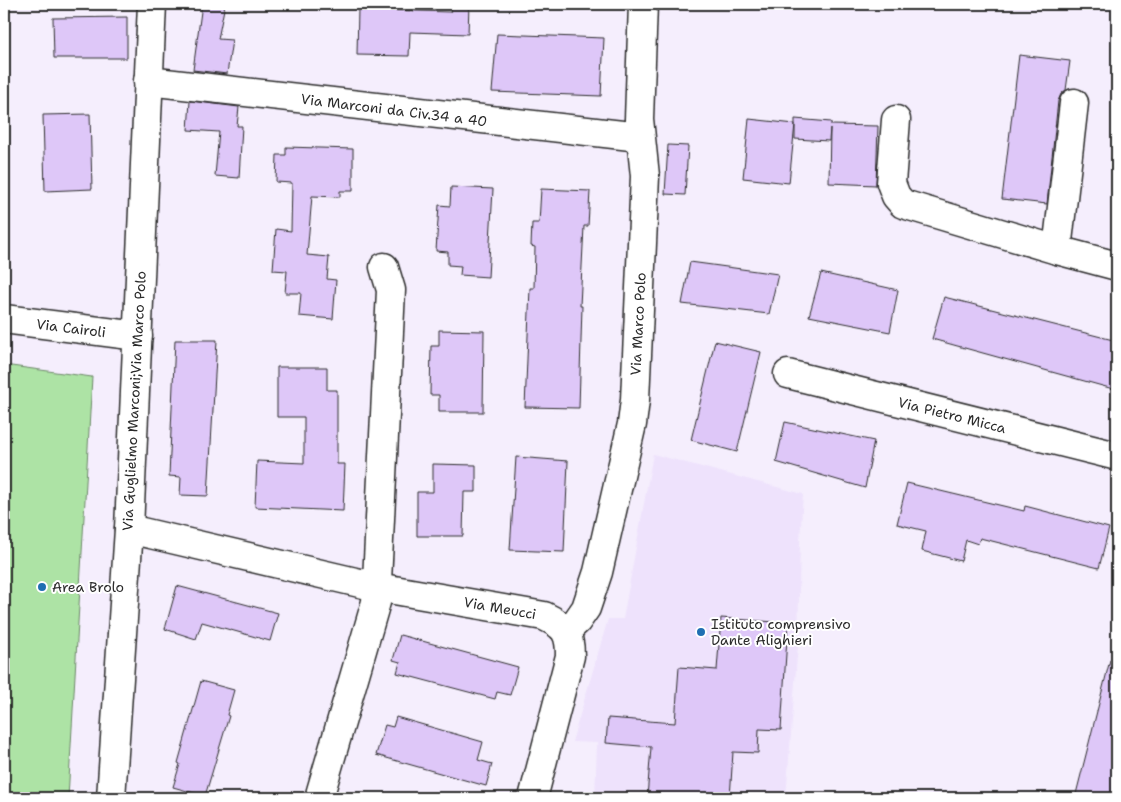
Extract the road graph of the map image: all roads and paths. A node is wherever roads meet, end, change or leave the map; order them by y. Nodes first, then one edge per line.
1 (152, 4) edge
2 (643, 4) edge
3 (148, 82) junction
4 (1074, 103) dead end
5 (896, 120) dead end
6 (640, 137) junction
7 (1057, 250) junction
8 (1117, 266) edge
9 (384, 267) dead end
10 (4, 319) edge
11 (138, 336) junction
12 (788, 374) dead end
13 (1117, 456) edge
14 (129, 529) junction
15 (377, 587) junction
16 (566, 631) junction
17 (111, 798) edge
18 (319, 798) edge
19 (532, 798) edge

1 - 3 street, Via Guglielmo Marconi;Via Marco Polo
2 - 6 street, Via Marco Polo
3 - 6 street, Via Marconi da Civ.34 a 40
3 - 11 street, Via Guglielmo Marconi;Via Marco Polo
4 - 7 street
5 - 7 street
6 - 16 street, Via Marco Polo
7 - 8 street
9 - 15 street
10 - 11 street, Via Cairoli
11 - 14 street, Via Guglielmo Marconi;Via Marco Polo
12 - 13 street, Via Pietro Micca
14 - 15 street, Via Meucci
14 - 17 street, Via Guglielmo Marconi;Via Marco Polo
15 - 16 street, Via Meucci
15 - 18 street
16 - 19 street

